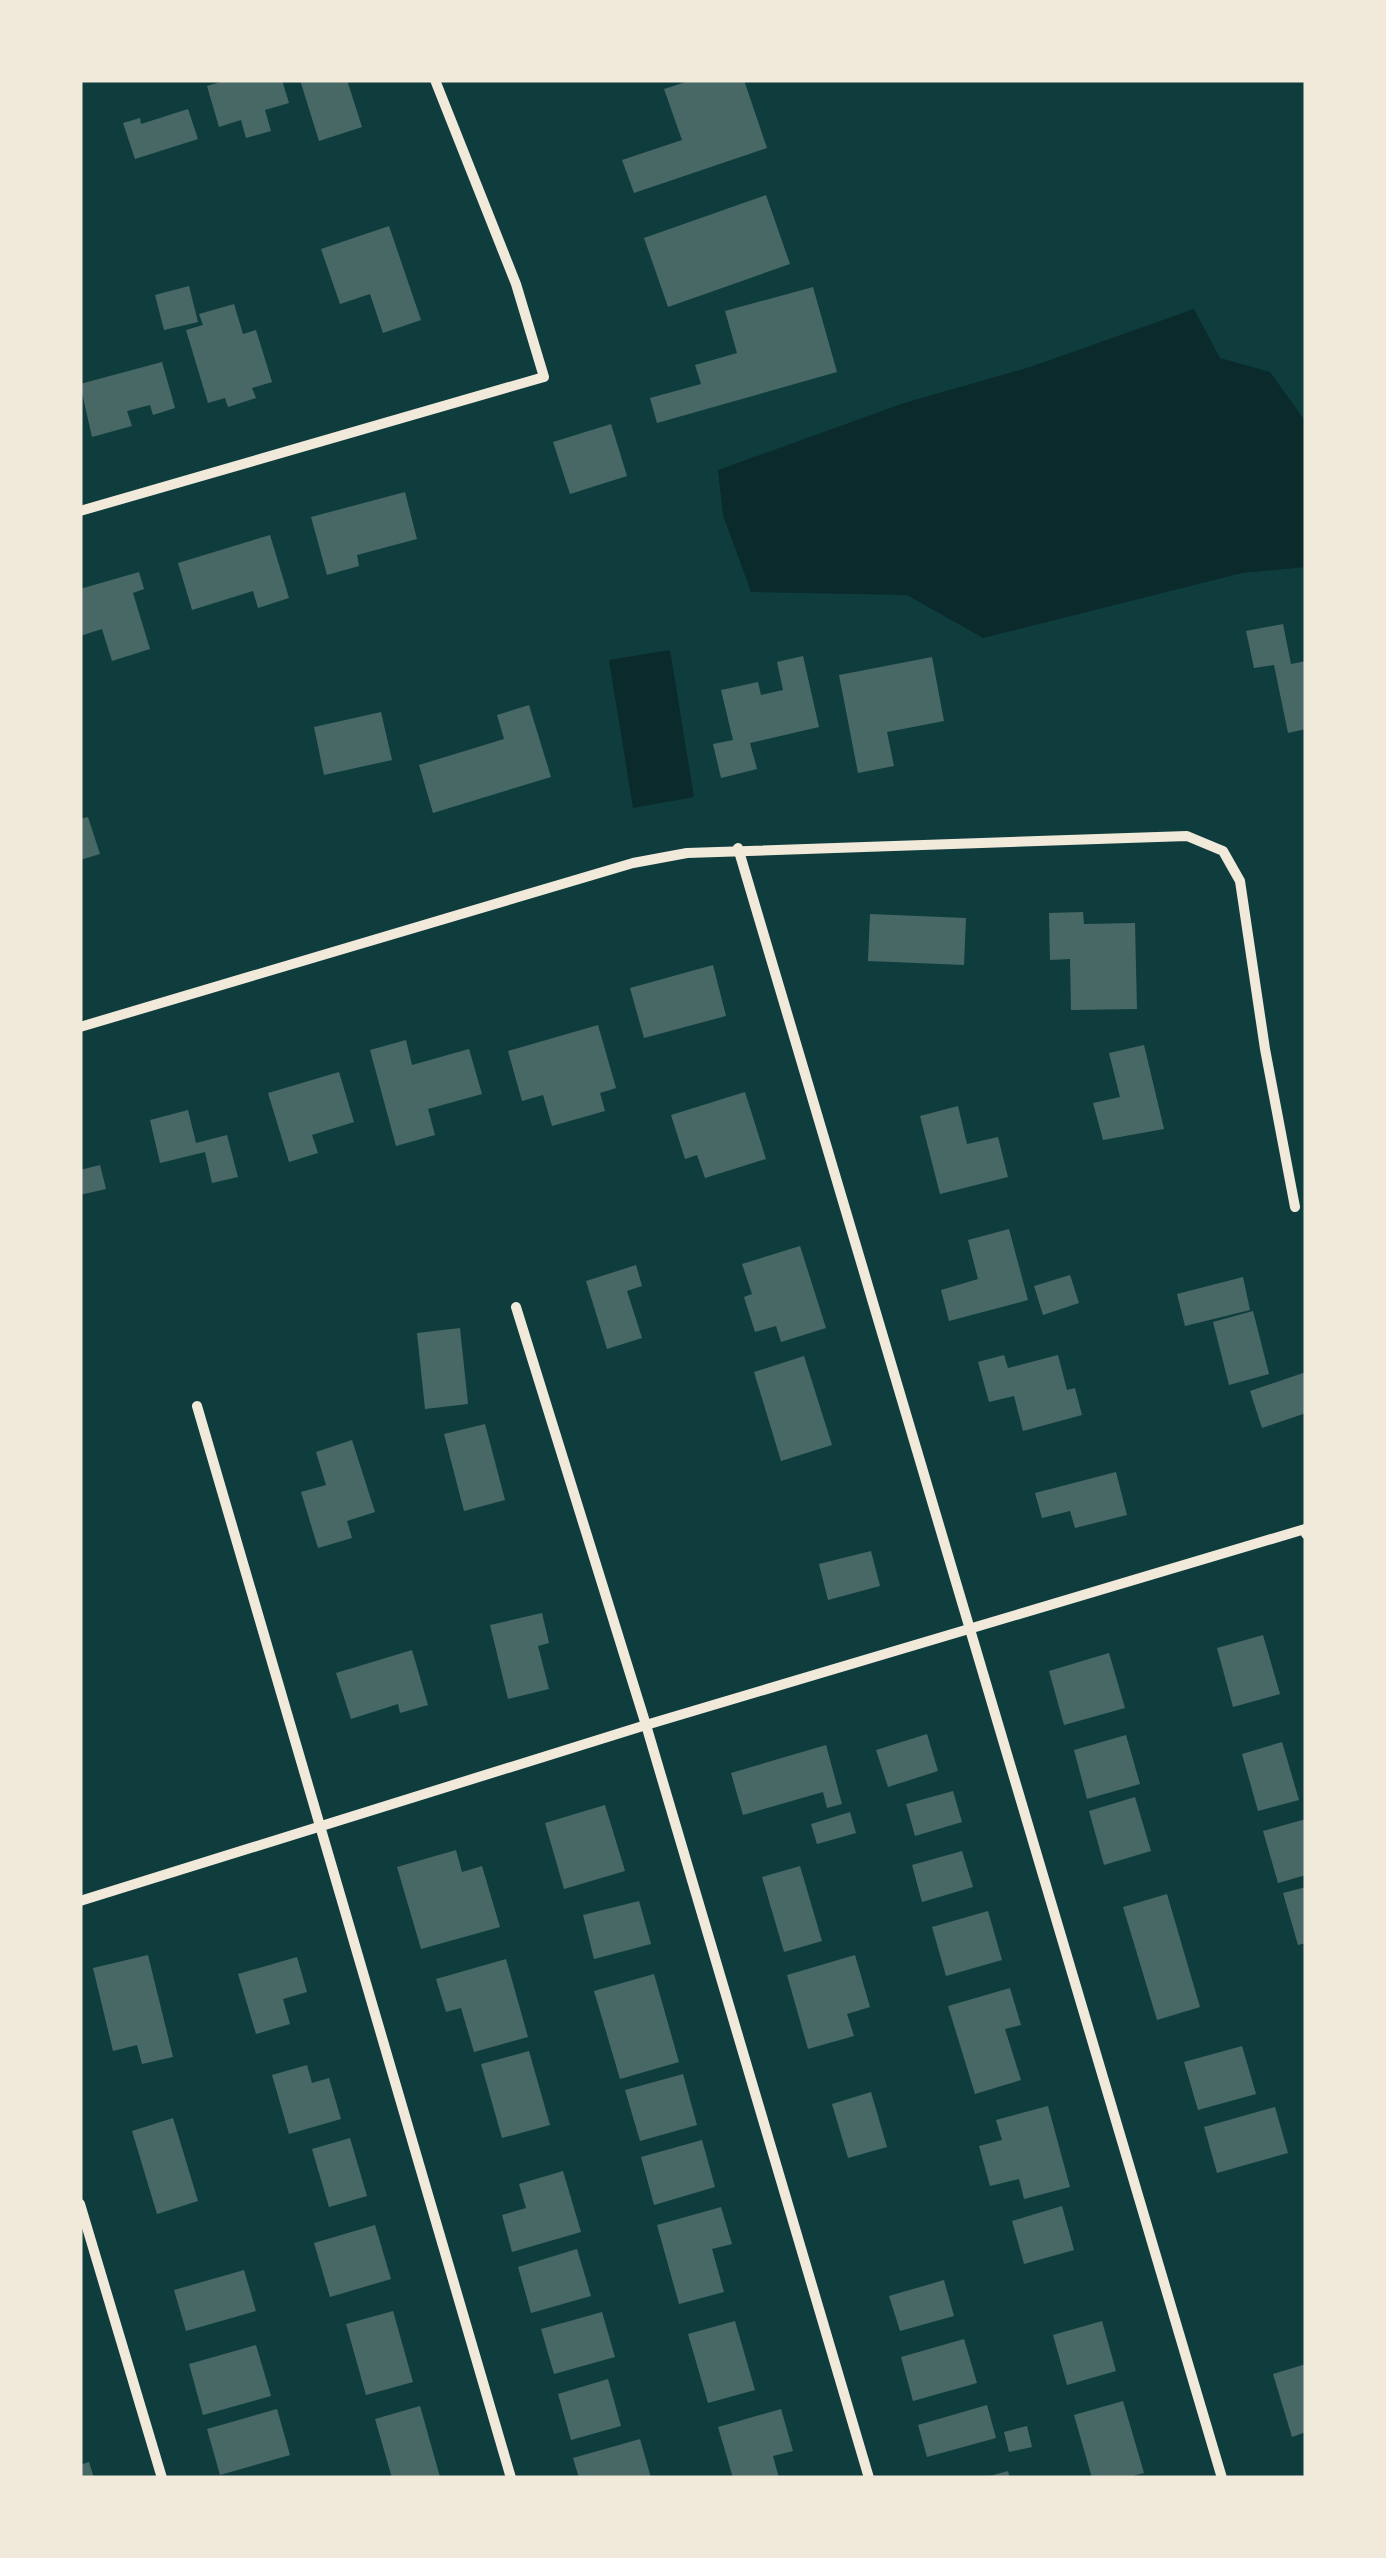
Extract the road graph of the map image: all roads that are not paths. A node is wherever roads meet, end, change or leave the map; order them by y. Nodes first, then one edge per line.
1 (435, 80) edge
2 (80, 512) edge
3 (738, 848) junction
4 (80, 1027) edge
5 (1294, 1207) dead end
6 (516, 1308) dead end
7 (197, 1406) dead end
8 (1305, 1532) edge
9 (971, 1630) junction
10 (646, 1725) junction
11 (321, 1824) junction
12 (80, 1901) edge
13 (80, 2204) edge
14 (162, 2478) edge
15 (511, 2478) edge
16 (869, 2478) edge
17 (1222, 2478) edge

1 - 2 street
3 - 4 street
3 - 5 street
3 - 9 street
6 - 10 street
7 - 11 street
8 - 9 street
9 - 10 street
9 - 17 street
10 - 11 street
10 - 16 street
11 - 12 street
11 - 15 street
13 - 14 street

